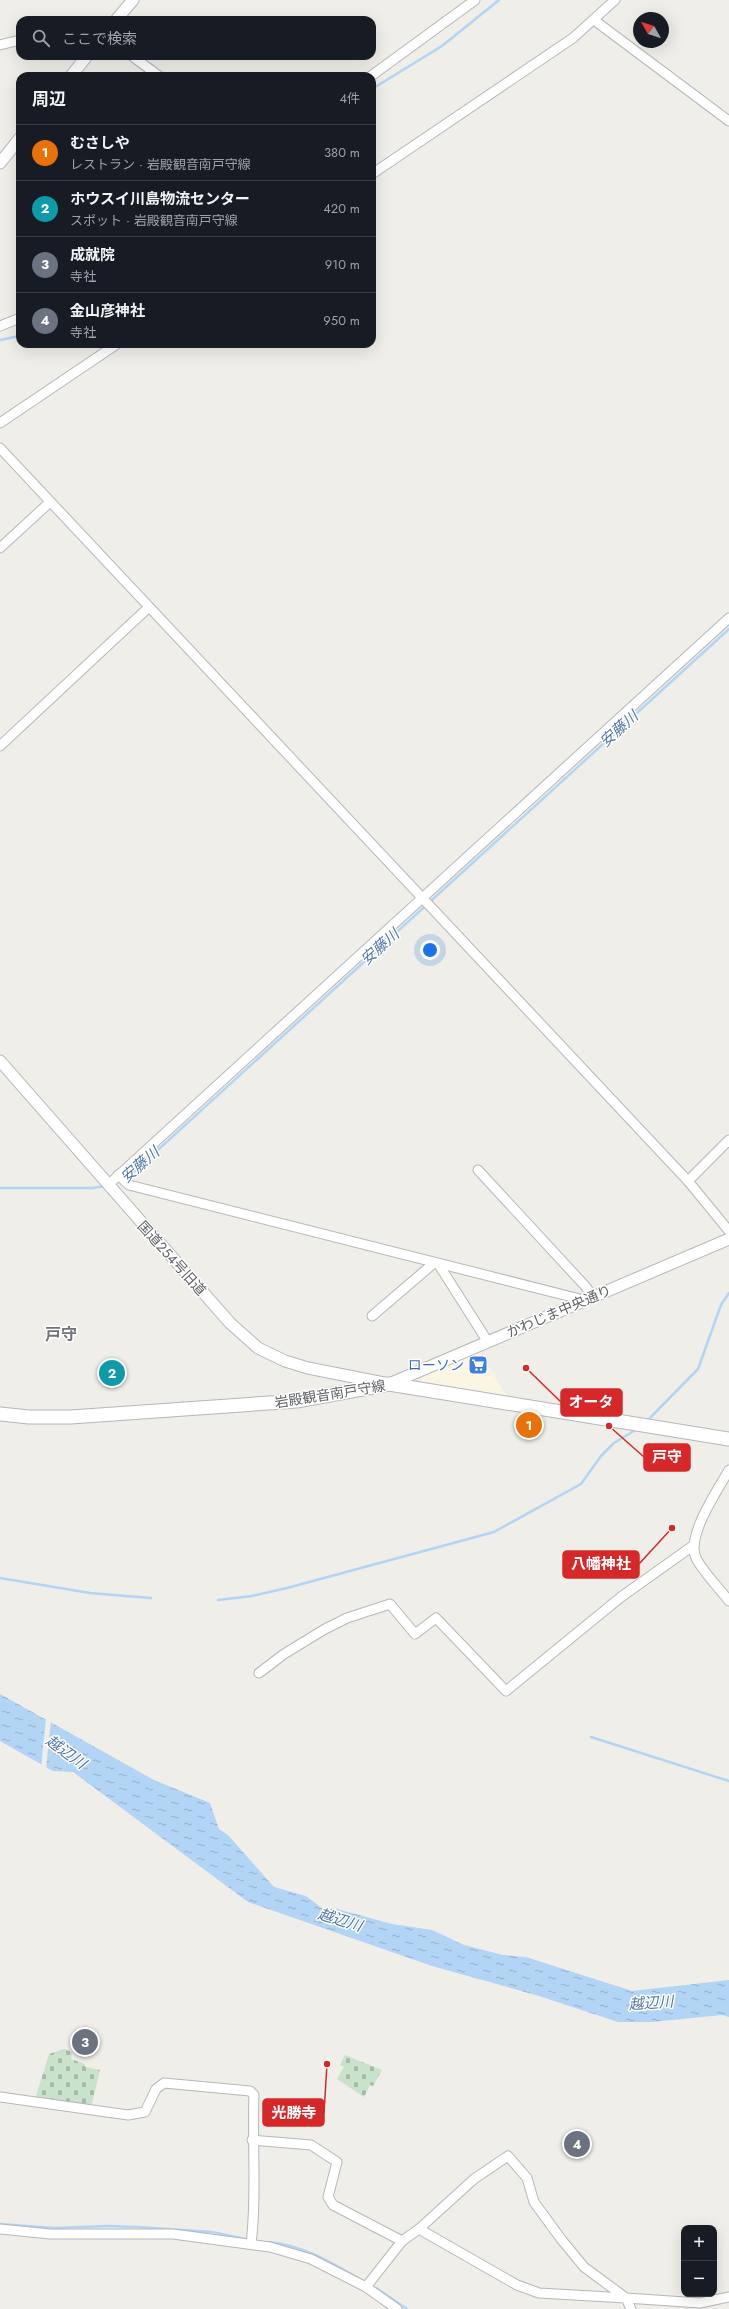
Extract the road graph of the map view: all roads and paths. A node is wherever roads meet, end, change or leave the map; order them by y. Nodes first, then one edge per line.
1 (132, 0) edge
2 (475, 0) edge
3 (615, 0) edge
4 (119, 16) edge
5 (594, 20) junction
6 (16, 41) edge
7 (0, 45) edge
8 (84, 60) edge
9 (137, 60) edge
10 (74, 72) edge
11 (154, 72) edge
12 (376, 72) edge
13 (729, 121) edge
14 (16, 143) edge
15 (0, 163) edge
16 (376, 171) edge
17 (16, 320) edge
18 (0, 326) edge
19 (111, 348) edge
20 (0, 423) edge
21 (0, 448) edge
22 (50, 502) junction
23 (0, 548) edge
24 (149, 607) junction
25 (729, 618) edge
26 (0, 746) edge
27 (422, 899) junction
28 (0, 1061) edge
29 (729, 1140) edge
30 (478, 1170) dead end
31 (118, 1175) junction
32 (688, 1181) junction
33 (108, 1185) junction
34 (729, 1231) edge
35 (729, 1239) edge
36 (437, 1264) junction
37 (588, 1299) junction
38 (372, 1316) dead end
39 (488, 1342) junction
40 (390, 1384) junction
41 (0, 1414) edge
42 (729, 1439) edge
43 (729, 1470) edge
44 (694, 1545) junction
45 (729, 1601) edge
46 (259, 1673) dead end
47 (0, 2097) edge
48 (252, 2140) junction
49 (0, 2229) edge
50 (419, 2229) junction
51 (251, 2241) junction
52 (402, 2241) junction
53 (366, 2287) junction
54 (729, 2297) edge
55 (626, 2298) junction
56 (397, 2309) edge
57 (631, 2309) edge

1 - 4 street
2 - 12 street
3 - 5 street
5 - 13 street
5 - 16 street
6 - 7 street
8 - 10 street
9 - 11 street
14 - 15 street
17 - 18 street
19 - 20 street
21 - 22 street
22 - 23 street
22 - 24 street
24 - 26 street
24 - 27 street
25 - 27 street
27 - 31 street
27 - 32 street
28 - 33 street, 国道254号旧道
29 - 32 street
30 - 37 street
31 - 33 street
31 - 36 street
32 - 34 street
33 - 40 street, 国道254号旧道
35 - 37 street, かわじま中央通り
36 - 37 street
36 - 38 street
36 - 39 street
37 - 39 street, かわじま中央通り
39 - 40 street, かわじま中央通り
40 - 41 main road, 岩殿観音南戸守線
40 - 42 main road, 岩殿観音南戸守線
43 - 44 street
44 - 45 street
44 - 46 street
47 - 48 street
48 - 51 street
48 - 52 street
49 - 51 street
50 - 52 street
50 - 55 street
50 - 55 street
51 - 53 street
52 - 53 street
53 - 56 street
54 - 55 street
55 - 57 street

